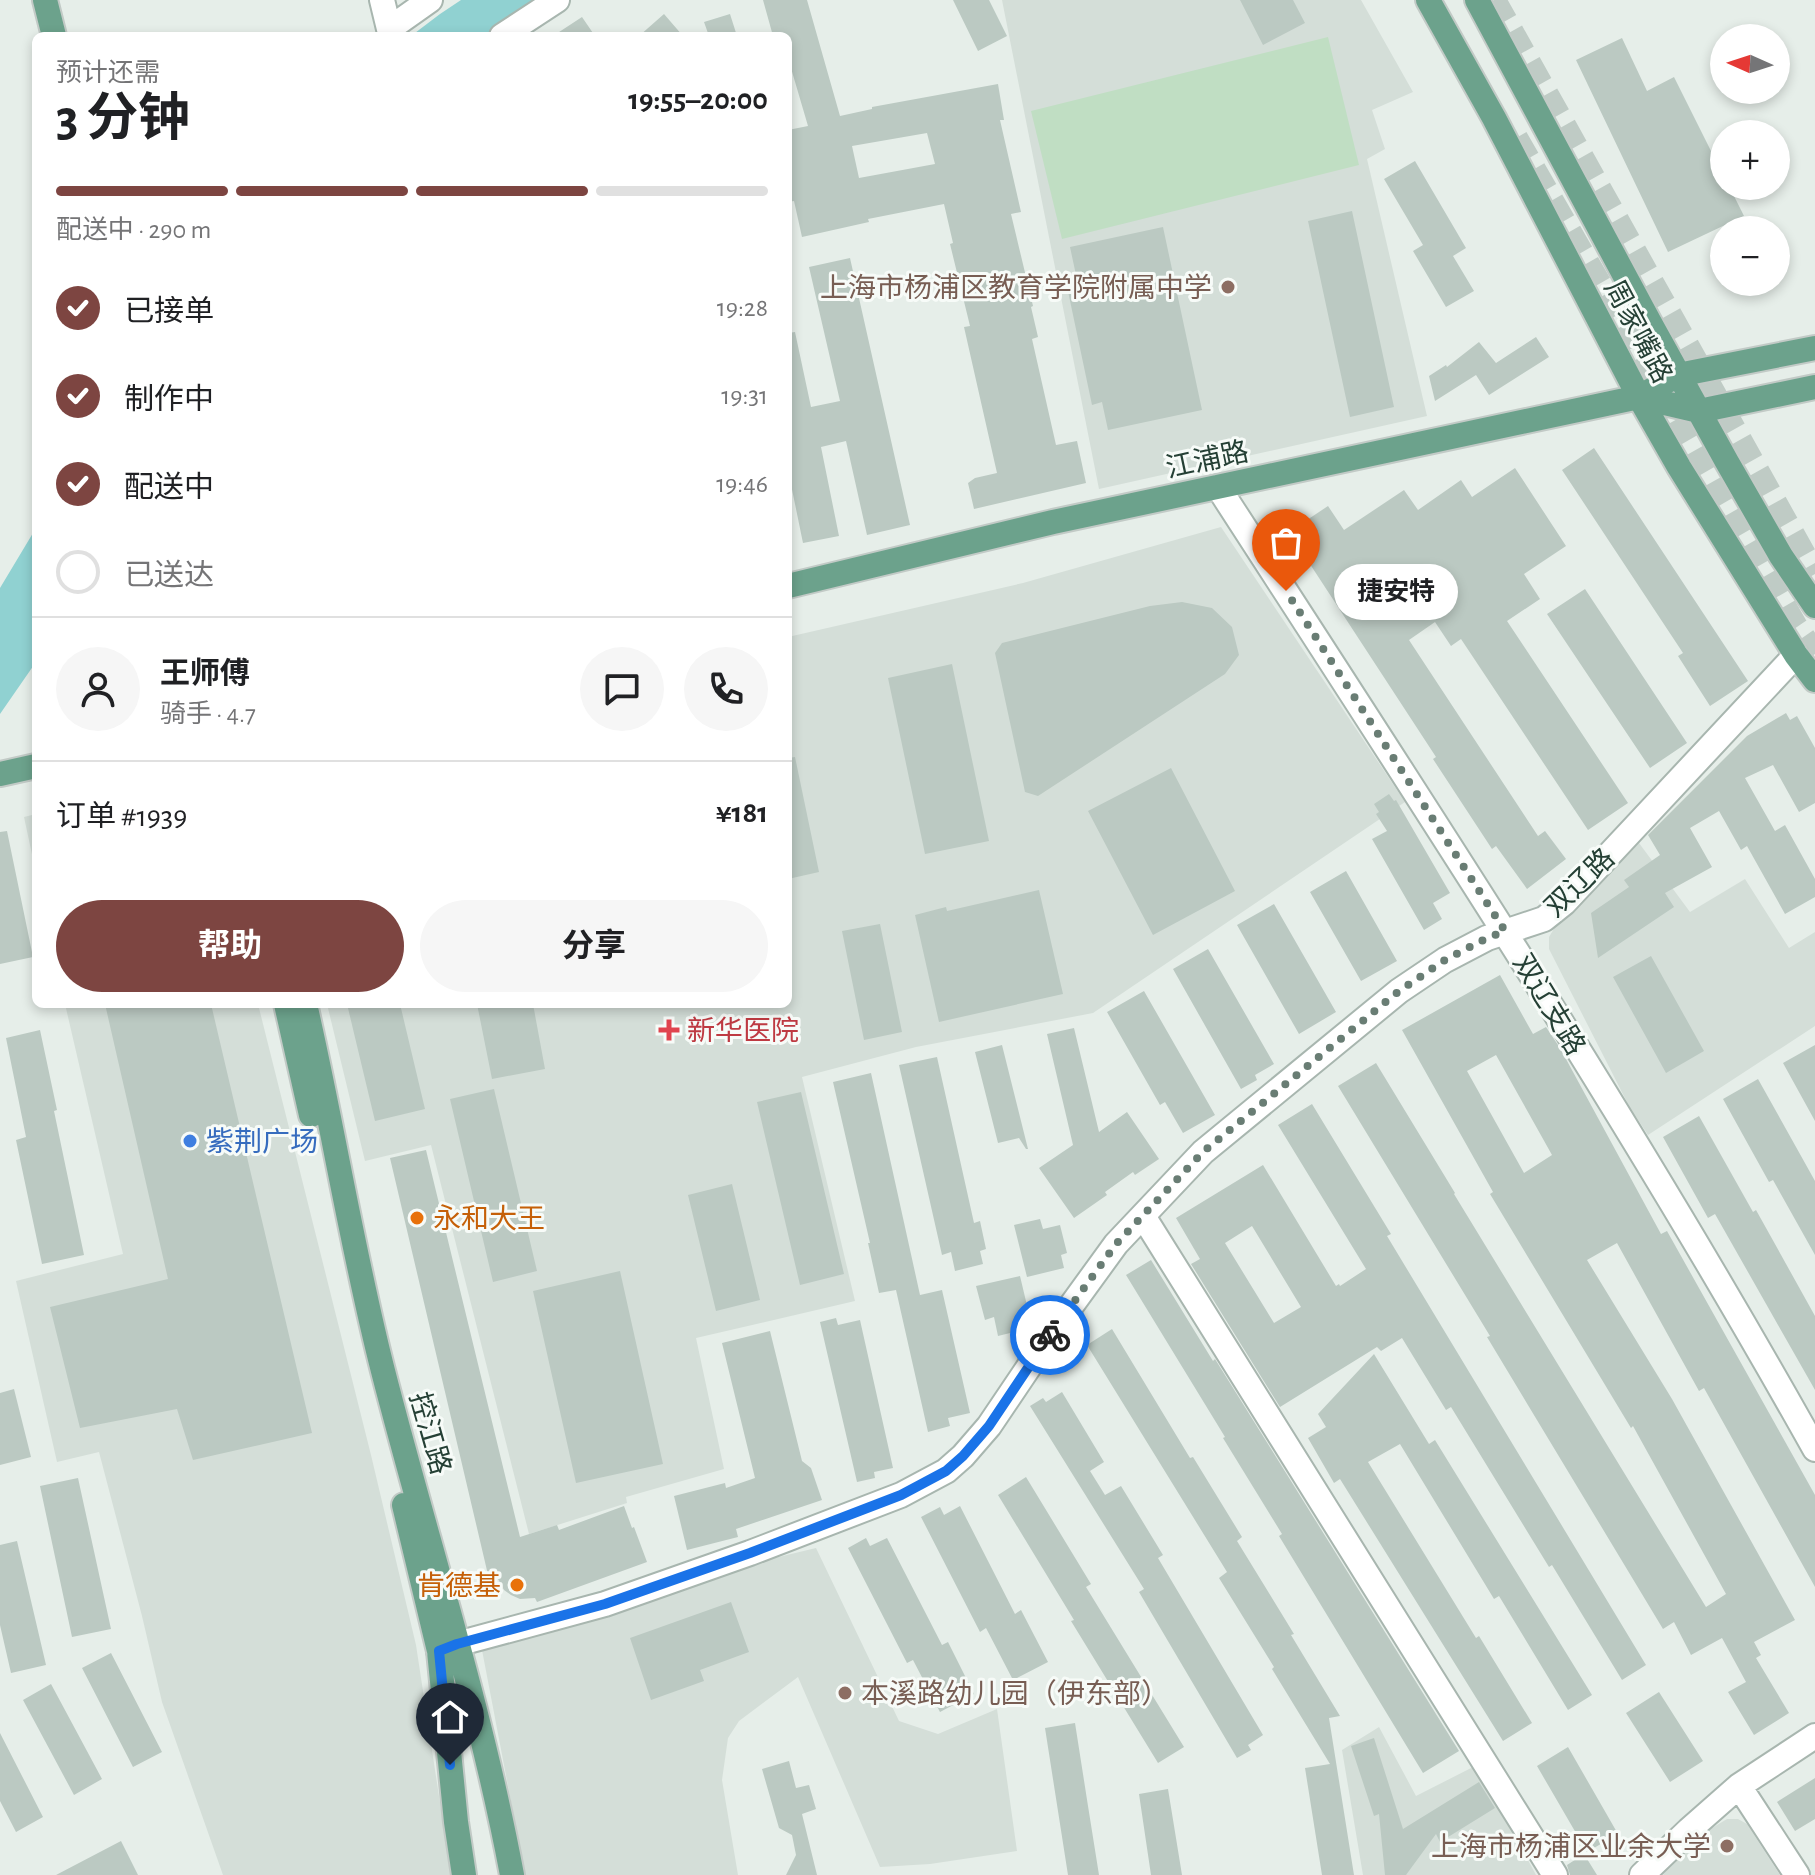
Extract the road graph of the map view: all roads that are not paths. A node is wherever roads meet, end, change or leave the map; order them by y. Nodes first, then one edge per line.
1 (45, 0) edge
2 (382, 0) edge
3 (430, 0) edge
4 (557, 0) edge
5 (1428, 0) edge
6 (1477, 0) edge
7 (53, 32) edge
8 (508, 32) edge
9 (1815, 348) edge
10 (1678, 375) junction
11 (1815, 387) edge
12 (1639, 397) junction
13 (1699, 411) junction
14 (1218, 487) junction
15 (792, 585) edge
16 (1815, 606) edge
17 (1796, 655) junction
18 (1815, 680) edge
19 (32, 767) edge
20 (0, 774) edge
21 (1505, 931) junction
22 (287, 1008) edge
23 (306, 1008) edge
24 (1143, 1216) junction
25 (1815, 1449) edge
26 (448, 1648) junction
27 (1815, 1736) edge
28 (1739, 1786) junction
29 (464, 1875) edge
30 (512, 1875) edge
31 (1555, 1875) edge
32 (1642, 1875) edge
33 (1797, 1875) edge

1 - 7 main road
2 - 3 street
4 - 8 street
5 - 12 main road, 周家嘴路
6 - 10 main road, 周家嘴路
9 - 10 main road, 江浦路
10 - 12 main road, 江浦路
10 - 13 main road, 周家嘴路
11 - 13 main road, 江浦路
12 - 13 main road, 江浦路
12 - 14 main road, 江浦路
12 - 17 main road, 周家嘴路
13 - 16 main road, 周家嘴路
14 - 15 main road, 江浦路
14 - 21 street, 双辽支路
17 - 18 main road, 周家嘴路
17 - 21 street, 双辽路
19 - 20 main road
21 - 24 street, 双辽路
21 - 25 street, 双辽支路
22 - 26 main road, 控江路
23 - 26 main road, 控江路
24 - 26 street, 双辽路
24 - 31 street
26 - 29 main road, 控江路
26 - 30 main road, 控江路
27 - 28 street
28 - 32 street
28 - 33 street

